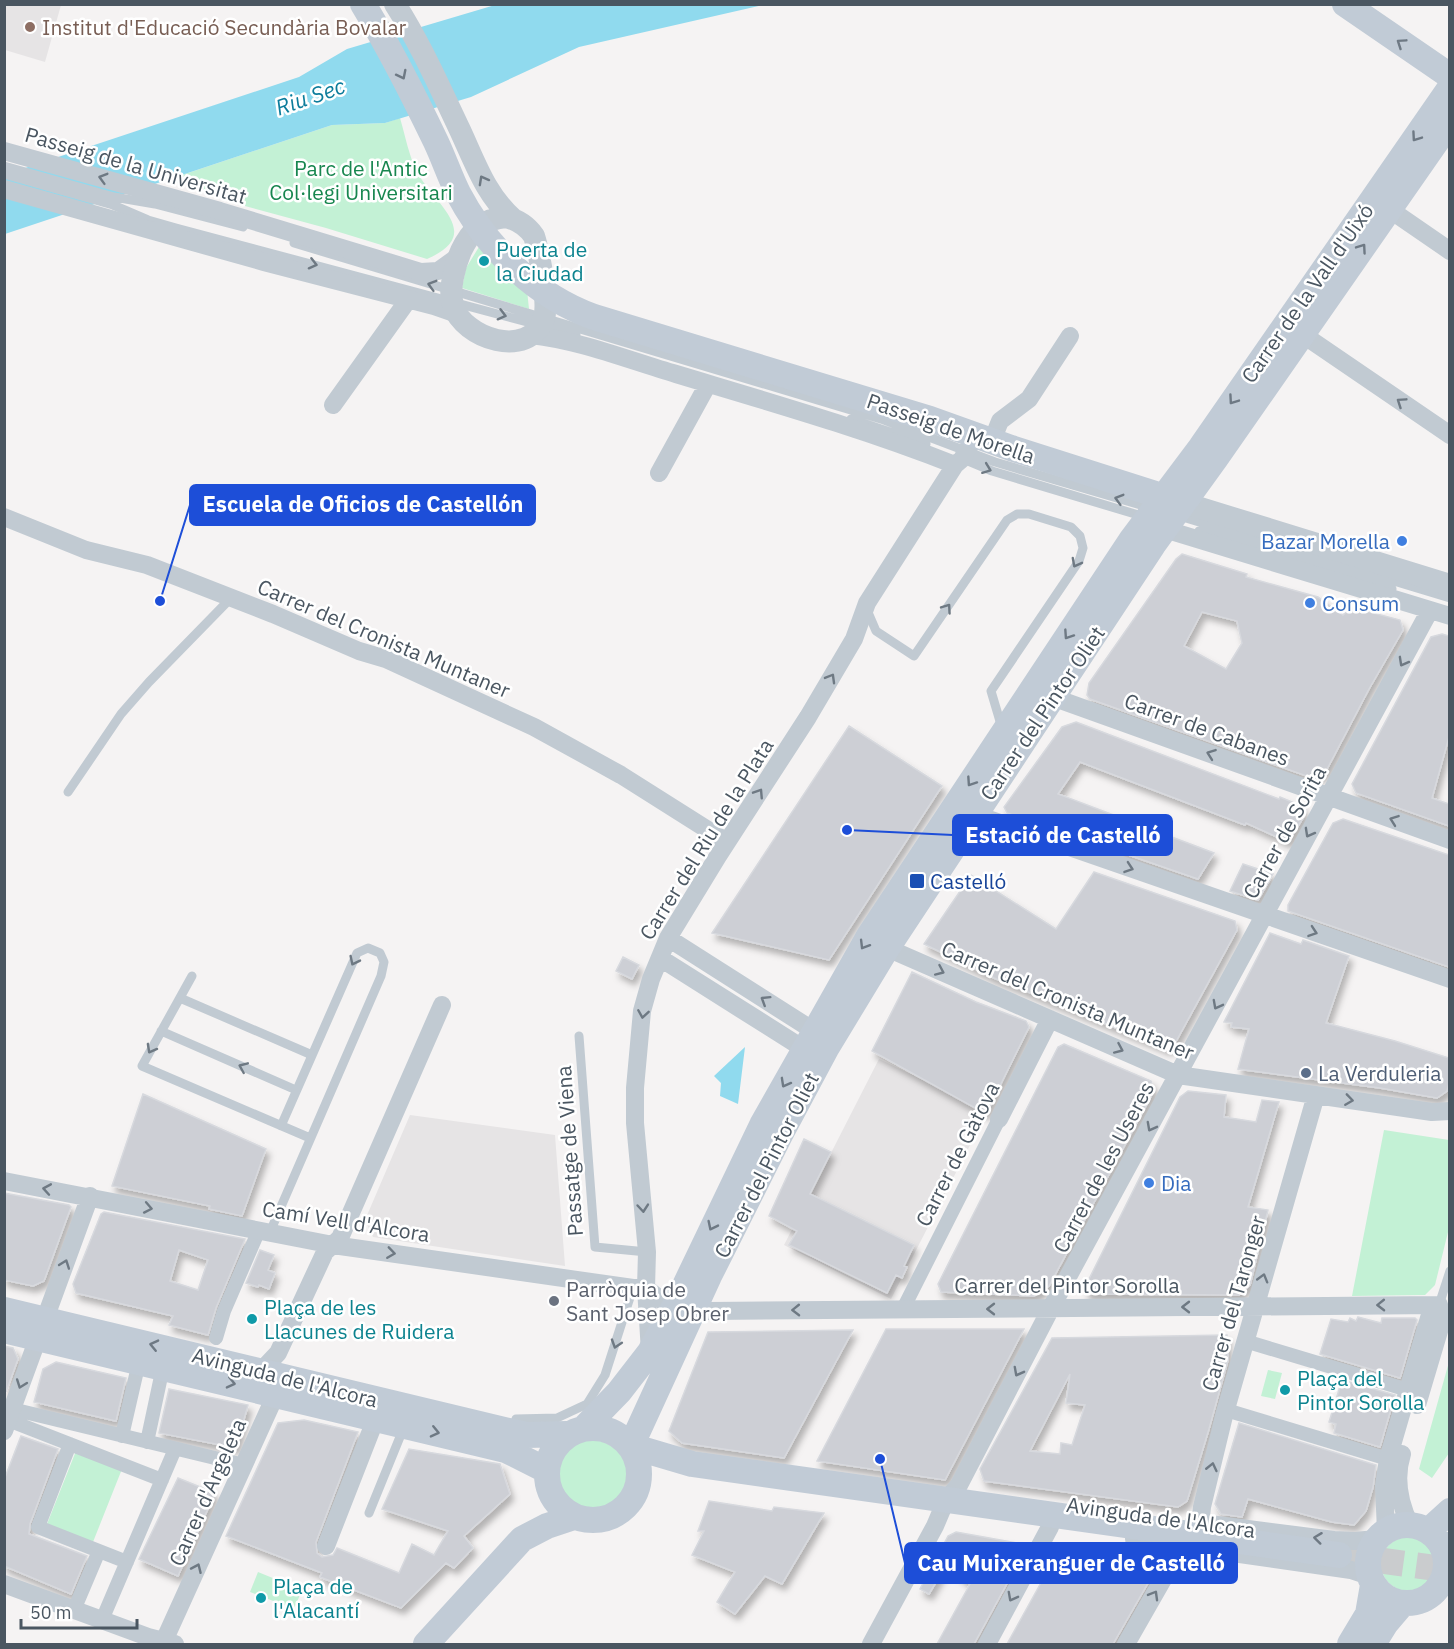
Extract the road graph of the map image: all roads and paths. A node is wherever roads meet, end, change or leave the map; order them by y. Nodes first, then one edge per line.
1 (363, 4) edge
2 (1345, 4) edge
3 (400, 12) edge
4 (380, 32) junction
5 (1449, 76) edge
6 (1449, 88) edge
7 (1449, 122) edge
8 (4, 151) edge
9 (4, 166) edge
10 (4, 174) edge
11 (4, 189) edge
12 (1389, 209) junction
13 (212, 214) junction
14 (513, 219) junction
15 (478, 225) junction
16 (169, 230) junction
17 (1449, 251) edge
18 (459, 256) junction
19 (408, 300) junction
20 (453, 302) junction
21 (540, 317) junction
22 (1302, 334) junction
23 (1070, 336) dead end
24 (708, 384) junction
25 (333, 405) dead end
26 (1449, 435) edge
27 (970, 450) junction
28 (658, 473) dead end
29 (1165, 513) junction
30 (4, 517) edge
31 (1448, 585) edge
32 (231, 598) junction
33 (867, 603) junction
34 (1449, 607) edge
35 (1430, 610) junction
36 (1449, 616) edge
37 (876, 631) junction
38 (854, 639) junction
39 (1052, 697) junction
40 (1003, 733) junction
41 (68, 792) dead end
42 (1329, 796) junction
43 (974, 814) junction
44 (1449, 840) edge
45 (727, 842) junction
46 (1265, 915) junction
47 (668, 938) junction
48 (887, 948) junction
49 (660, 958) junction
50 (192, 976) dead end
51 (1449, 979) edge
52 (180, 998) junction
53 (442, 1005) dead end
54 (1050, 1019) junction
55 (161, 1031) junction
56 (579, 1036) dead end
57 (815, 1043) junction
58 (312, 1055) junction
59 (1179, 1076) junction
60 (296, 1090) junction
61 (1316, 1095) junction
62 (1449, 1110) edge
63 (999, 1119) joint
64 (280, 1126) junction
65 (310, 1138) junction
66 (4, 1181) edge
67 (90, 1197) junction
68 (265, 1231) junction
69 (333, 1245) junction
70 (647, 1252) junction
71 (1449, 1271) edge
72 (639, 1288) junction
73 (688, 1301) junction
74 (1255, 1306) junction
75 (1051, 1308) junction
76 (903, 1309) junction
77 (4, 1310) edge
78 (1444, 1313) edge
79 (41, 1329) junction
80 (4, 1330) edge
81 (216, 1338) dead end
82 (1245, 1341) junction
83 (650, 1352) junction
84 (151, 1365) junction
85 (275, 1373) junction
86 (1408, 1390) junction
87 (1226, 1410) junction
88 (376, 1418) junction
89 (8, 1420) edge
90 (405, 1425) junction
91 (576, 1431) junction
92 (513, 1432) junction
93 (122, 1436) junction
94 (147, 1442) junction
95 (70, 1444) junction
96 (631, 1446) junction
97 (175, 1449) junction
98 (1388, 1459) junction
99 (692, 1464) junction
100 (244, 1465) junction
101 (546, 1478) junction
102 (162, 1479) junction
103 (639, 1482) junction
104 (946, 1500) junction
105 (1449, 1511) edge
106 (369, 1514) dead end
107 (574, 1517) junction
108 (1204, 1523) junction
109 (1050, 1527) junction
110 (1400, 1531) junction
111 (522, 1539) junction
112 (326, 1546) dead end
113 (1182, 1546) junction
114 (99, 1551) junction
115 (1447, 1551) edge
116 (1339, 1555) tunnel mouth
117 (127, 1562) junction
118 (1371, 1580) junction
119 (4, 1584) edge
120 (1444, 1587) edge
121 (1402, 1603) junction
122 (74, 1610) junction
123 (102, 1620) junction
124 (169, 1643) edge
125 (426, 1644) edge
126 (871, 1644) edge
127 (987, 1644) edge
128 (1126, 1644) edge
129 (1350, 1644) edge
130 (1373, 1644) edge

1 - 4 main road, Passeig de Morella
5 -> 2 main road
3 - 4 main road
14 -> 3 street
4 -> 15 main road, Passeig de Morella
6 -> 29 main road, Carrer de la Vall d'Uixó
7 - 12 main road, Carrer de la Vall d'Uixó
13 -> 8 street, Passeig de la Universitat
9 - 13 lane
10 - 16 lane
11 - 16 street
12 - 17 street
22 -> 12 main road, Carrer de la Vall d'Uixó
13 - 18 street, Passeig de la Universitat
20 -> 13 lane
14 - 15 street
14 - 21 street
15 - 18 street
15 - 21 main road, Passeig de Morella
16 - 19 street
16 -> 20 lane
18 - 20 street
19 - 20 street
19 - 25 street
21 -> 20 lane
20 - 21 street
21 - 24 street, Passeig de Morella
21 - 27 main road, Passeig de Morella
26 -> 22 street
22 - 29 main road, Carrer de la Vall d'Uixó
23 - 27 street, Carrer del Riu de la Plata
24 - 27 street, Passeig de Morella
24 - 28 street
27 - 29 main road, Passeig de Morella
27 -> 29 lane
27 - 33 street, Carrer del Riu de la Plata
29 - 31 street, Passeig de Morella
29 - 34 lane
29 - 35 street, Passeig de Morella
29 - 39 main road, Carrer del Pintor Oliet
29 -> 40 main road, Carrer del Pintor Oliet
30 - 32 street, Carrer del Cronista Muntaner
32 - 41 lane
32 - 45 street, Carrer del Cronista Muntaner
33 - 37 lane
33 - 38 street, Carrer del Riu de la Plata
35 - 36 street, Passeig de Morella
35 -> 42 street, Carrer de Sorita
37 - 38 lane
37 -> 40 lane
45 -> 38 street, Carrer del Riu de la Plata
42 -> 39 street, Carrer de Cabanes
39 - 43 main road, Carrer del Pintor Oliet
40 -> 57 main road, Carrer del Pintor Oliet
44 -> 42 street, Carrer de Cabanes
42 -> 46 street, Carrer de Sorita
43 -> 46 street
43 - 48 main road, Carrer del Pintor Oliet
45 - 47 street, Carrer del Riu de la Plata
46 -> 51 street
46 -> 59 street, Carrer de Sorita
47 - 49 street, Carrer del Riu de la Plata
57 -> 47 street
48 -> 54 street, Carrer del Cronista Muntaner
48 - 57 main road, Carrer del Pintor Oliet
49 - 57 street
49 -> 70 street, Carrer del Riu de la Plata
50 - 52 lane
52 - 55 lane
52 - 58 lane
53 - 69 street, Carrer d'Argeleta
54 -> 59 street, Carrer del Cronista Muntaner
54 - 63 street, Carrer de Gàtova
60 -> 55 lane
55 -> 64 lane
56 - 70 lane, Passatge de Viena
57 - 73 main road, Carrer del Pintor Oliet
58 - 60 lane
65 -> 58 lane
59 - 61 street, Carrer del Cronista Muntaner
59 -> 75 street, Carrer de les Useres
60 - 64 lane
61 -> 62 street, Carrer del Cronista Muntaner
74 -> 61 street, Carrer del Taronger
63 - 76 street, Carrer de Gàtova
64 - 65 lane
65 - 68 lane
67 -> 66 street, Camí Vell d'Alcora
67 -> 68 street, Camí Vell d'Alcora
79 -> 67 street
68 - 69 street, Camí Vell d'Alcora
68 - 81 street
69 -> 72 street, Camí Vell d'Alcora
69 - 85 street, Carrer d'Argeleta
70 - 72 street, Carrer del Riu de la Plata
71 - 78 lane
72 - 73 street, Camí Vell d'Alcora
72 - 83 street, Carrer del Riu de la Plata
72 -> 92 lane
76 -> 73 street, Carrer del Pintor Sorolla
73 - 83 main road, Carrer del Pintor Oliet
73 - 96 main road, Carrer del Pintor Oliet
74 -> 75 street, Carrer del Pintor Sorolla
78 -> 74 street, Carrer del Pintor Sorolla
74 - 82 street, Carrer del Taronger
75 -> 76 street, Carrer del Pintor Sorolla
75 -> 104 street, Carrer de les Useres
77 - 79 main road, Avinguda de l'Alcora
78 - 86 street
78 - 110 street
79 - 80 main road, Avinguda de l'Alcora
79 - 84 main road, Avinguda de l'Alcora
85 -> 79 main road, Avinguda de l'Alcora
79 -> 89 street
82 - 86 street
82 - 87 street, Carrer del Taronger
83 - 91 main road, Carrer del Pintor Oliet
84 -> 85 main road, Avinguda de l'Alcora
84 - 93 street
84 - 94 street
85 - 88 main road, Avinguda de l'Alcora
85 - 92 main road, Avinguda de l'Alcora
85 - 100 street, Carrer d'Argeleta
86 - 98 street
87 - 98 street
108 -> 87 street, Carrer del Taronger
88 - 90 main road, Avinguda de l'Alcora
88 - 112 street
89 - 93 street
89 - 95 street
90 -> 101 main road, Avinguda de l'Alcora
90 - 106 lane
91 - 92 main road, Avinguda de l'Alcora
91 - 96 main road
91 - 101 main road
93 - 94 street
94 - 97 street
95 - 102 street
95 - 114 street
96 - 99 main road, Avinguda de l'Alcora
96 - 103 main road
97 - 100 street
97 - 102 street
98 - 110 street
99 - 103 main road, Avinguda de l'Alcora
99 - 104 main road, Avinguda de l'Alcora
124 -> 100 street, Carrer d'Argeleta
101 - 107 main road
101 - 111 main road
102 - 117 street
103 - 107 main road
104 - 108 street, Avinguda de l'Alcora
104 - 109 street, Avinguda de l'Alcora
104 - 116 main road, Avinguda de l'Alcora
104 - 126 street, Carrer de les Useres
105 - 110 main road
107 - 111 main road
110 -> 108 street, Avinguda de l'Alcora
109 - 113 street, Avinguda de l'Alcora
109 -> 127 street
110 - 115 main road
110 - 118 main road
111 - 125 main road
113 - 118 street, Avinguda de l'Alcora
128 -> 113 street
114 - 117 street
114 - 122 street
115 - 120 main road
117 - 123 street
118 - 121 main road
118 - 129 main road
119 - 122 street
120 - 121 main road
121 - 130 main road
122 - 123 street
123 - 124 street

